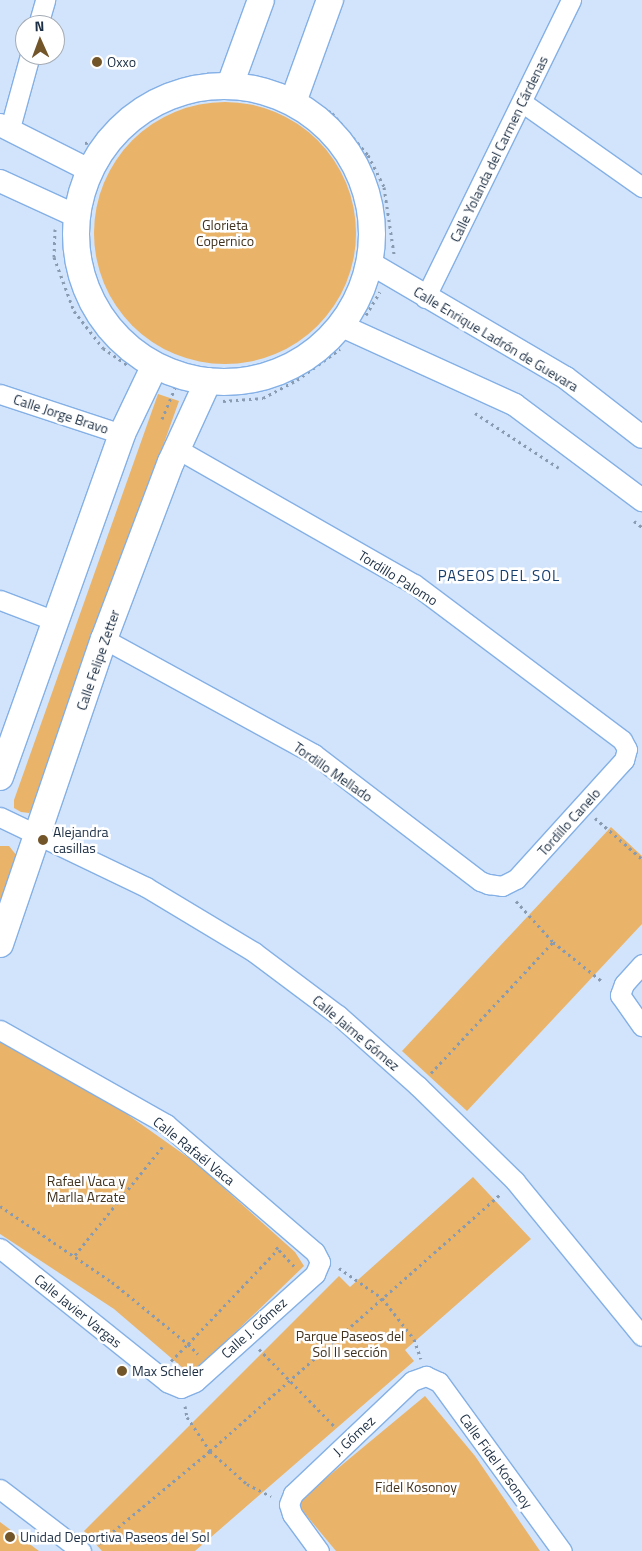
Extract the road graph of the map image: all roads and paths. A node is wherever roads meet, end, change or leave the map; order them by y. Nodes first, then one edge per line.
1 (45, 0) edge
2 (261, 0) edge
3 (330, 0) edge
4 (571, 0) edge
5 (41, 15) edge
6 (27, 65) edge
7 (232, 79) junction
8 (295, 98) junction
9 (523, 103) junction
10 (5, 127) edge
11 (78, 144) dead end
12 (89, 170) junction
13 (0, 181) edge
14 (642, 188) edge
15 (76, 216) junction
16 (47, 223) dead end
17 (379, 269) junction
18 (425, 298) junction
19 (348, 328) junction
20 (152, 370) junction
21 (204, 389) junction
22 (0, 394) edge
23 (472, 411) dead end
24 (122, 434) junction
25 (642, 437) edge
26 (176, 448) junction
27 (568, 474) dead end
28 (635, 508) edge
29 (642, 527) edge
30 (0, 600) edge
31 (55, 621) junction
32 (104, 639) junction
33 (627, 749) joint
34 (0, 777) edge
35 (584, 808) junction
36 (0, 817) edge
37 (39, 834) junction
38 (642, 859) edge
39 (502, 886) junction
40 (553, 942) junction
41 (0, 944) edge
42 (642, 964) edge
43 (620, 995) junction
44 (642, 1026) edge
45 (0, 1030) edge
46 (418, 1086) junction
47 (154, 1142) dead end
48 (162, 1147) junction
49 (168, 1152) dead end
50 (514, 1181) junction
51 (0, 1206) edge
52 (271, 1243) dead end
53 (0, 1248) edge
54 (75, 1255) junction
55 (320, 1262) junction
56 (382, 1298) junction
57 (246, 1336) junction
58 (642, 1336) edge
59 (188, 1344) junction
60 (212, 1366) junction
61 (158, 1375) junction
62 (426, 1376) junction
63 (290, 1380) junction
64 (182, 1388) junction
65 (348, 1441) junction
66 (210, 1451) junction
67 (0, 1489) edge
68 (289, 1504) junction
69 (81, 1551) edge
70 (89, 1551) edge
71 (319, 1551) edge
72 (562, 1551) edge

1 - 5 street
2 - 7 main road
3 - 8 main road
4 - 9 street, Calle Yolanda del Carmen Cárdenas
6 - 10 street
7 - 8 path
7 - 8 main road
7 - 11 path
7 - 12 main road
8 - 17 main road
8 - 17 path
9 - 14 street
9 - 18 street, Calle Yolanda del Carmen Cárdenas
10 - 12 street
12 - 15 main road
13 - 15 street
15 - 20 main road
16 - 20 path
17 - 18 street, Calle Enrique Ladrón de Guevara
17 - 19 path
17 - 19 main road
18 - 25 street, Calle Enrique Ladrón de Guevara
19 - 21 main road
19 - 21 path
19 - 28 street
20 - 21 path
20 - 21 main road
20 - 24 main road
21 - 26 main road, Calle Felipe Zetter
22 - 24 street, Calle Jorge Bravo
23 - 27 path
24 - 31 main road
26 - 32 main road, Calle Felipe Zetter
26 - 33 street, Tordillo Palomo
28 - 29 path
30 - 31 street
31 - 34 main road
32 - 37 main road, Calle Felipe Zetter
32 - 39 street, Tordillo Mellado
33 - 35 street, Tordillo Canelo
35 - 38 path
35 - 39 street, Tordillo Canelo
36 - 37 street, Calle Jaime Gómez
37 - 41 main road, Calle Felipe Zetter
37 - 46 street, Calle Jaime Gómez
39 - 40 path
40 - 43 path
40 - 46 path
42 - 43 street
43 - 44 street
45 - 55 street, Calle Rafaél Vaca
46 - 50 street, Calle Jaime Gómez
47 - 48 path
48 - 49 path
48 - 54 path
50 - 56 path
50 - 58 street, Calle Jaime Gómez
51 - 54 path
52 - 59 path
53 - 61 street, Calle Javier Vargas
54 - 59 path
55 - 56 path
55 - 57 street, Calle J. Gómez
56 - 62 path
56 - 63 path
57 - 60 street, Calle J. Gómez
57 - 63 path
59 - 60 path
59 - 61 path
60 - 64 street, Calle J. Gómez
61 - 64 street, Calle Javier Vargas
62 - 65 street, J. Gómez
62 - 72 street, Calle Fidel Kosonoy
63 - 65 path
63 - 66 path
64 - 66 path
65 - 68 street, J. Gómez
66 - 68 path
66 - 70 path
67 - 69 street
68 - 71 street

